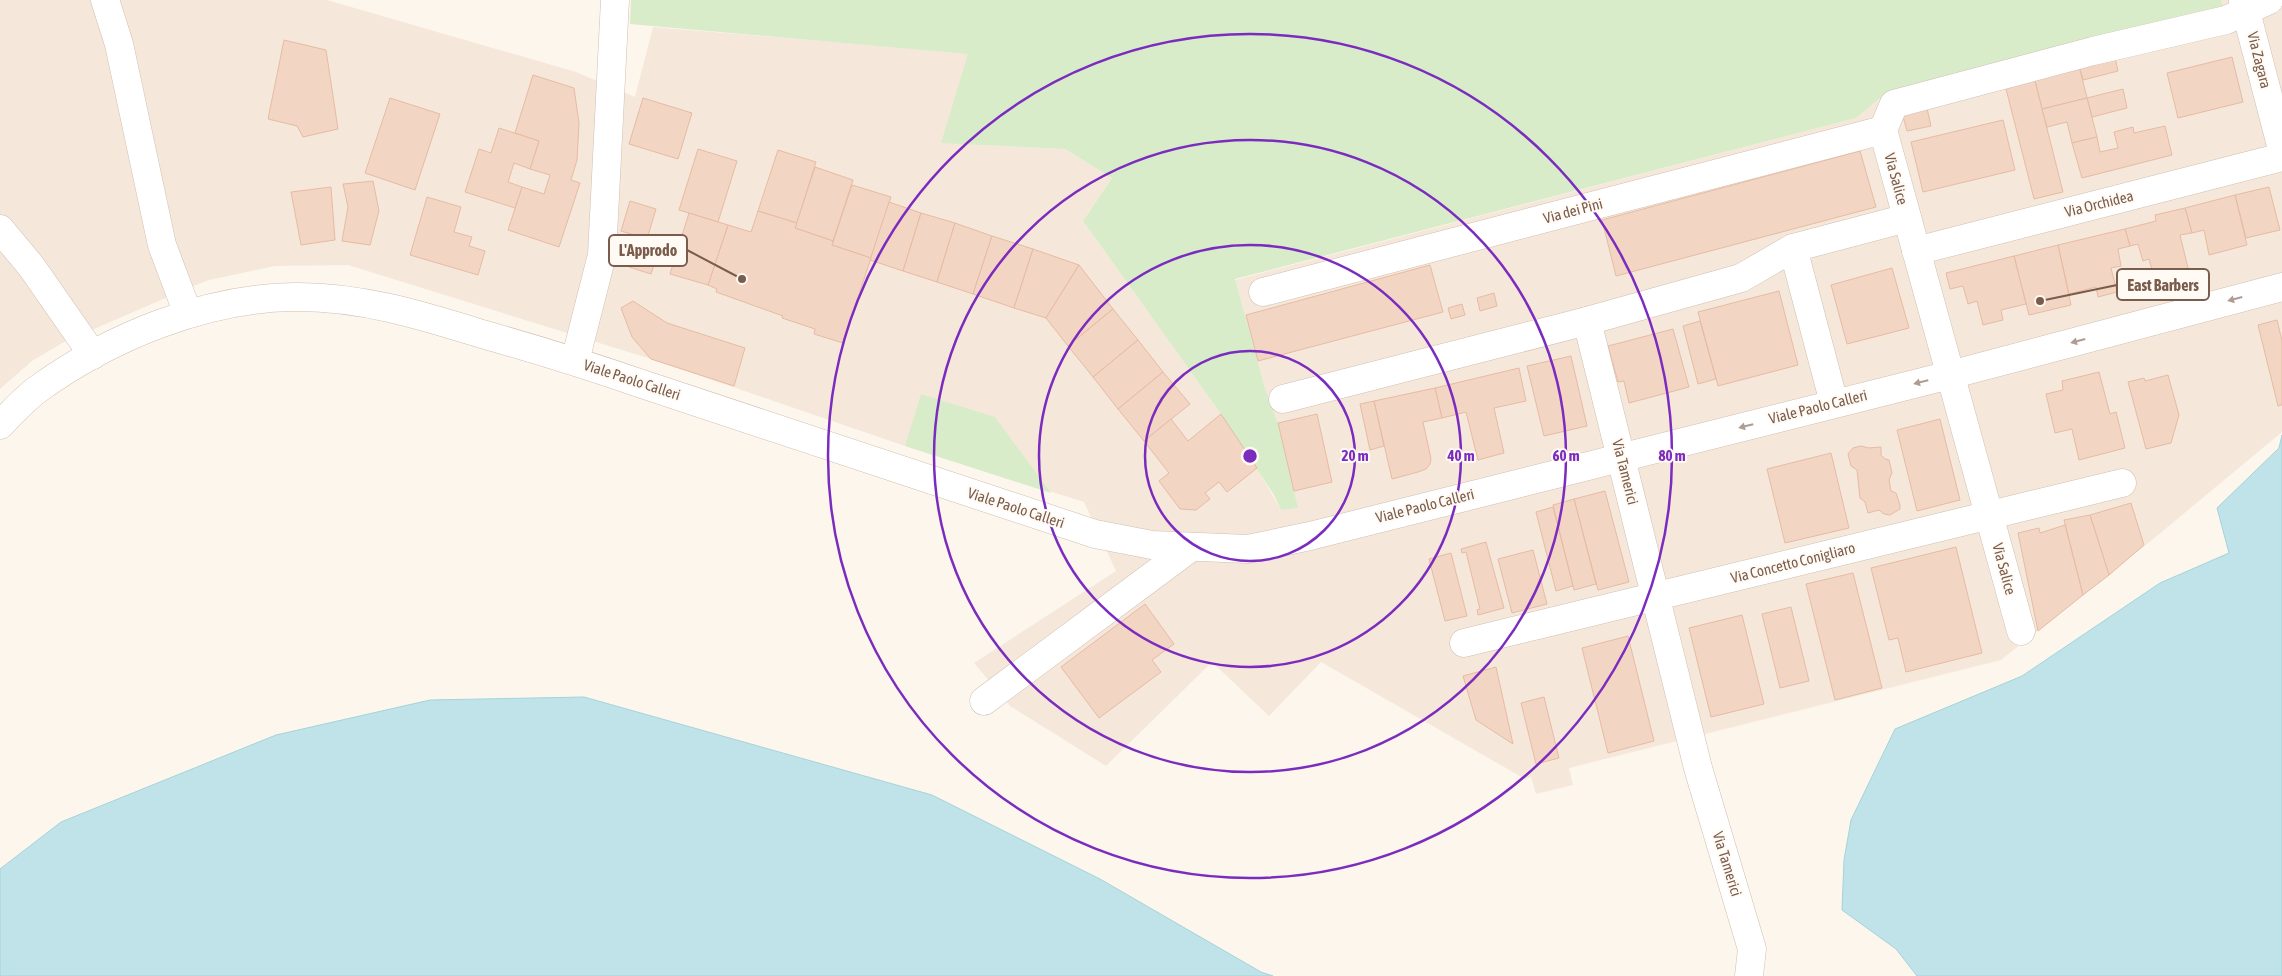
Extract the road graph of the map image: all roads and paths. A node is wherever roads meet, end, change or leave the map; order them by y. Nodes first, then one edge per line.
1 (105, 0) edge
2 (615, 0) edge
3 (2253, 4) edge
4 (1883, 130) junction
5 (2282, 149) edge
6 (2282, 157) edge
7 (1907, 218) junction
8 (0, 229) edge
9 (1793, 248) junction
10 (1916, 251) junction
11 (2282, 287) edge
12 (1263, 292) dead end
13 (188, 314) junction
14 (1588, 321) junction
15 (93, 355) junction
16 (575, 361) junction
17 (1950, 374) junction
18 (1284, 400) dead end
19 (1834, 403) junction
20 (0, 425) edge
21 (1622, 457) junction
22 (2122, 483) dead end
23 (1989, 516) junction
24 (1190, 548) junction
25 (1656, 597) junction
26 (2021, 631) dead end
27 (1464, 643) dead end
28 (984, 701) dead end
29 (1749, 976) edge

1 - 13 street
2 - 16 street
3 - 4 street
3 - 5 street, Via Zagara
4 - 7 street, Via Salice
4 - 12 street, Via dei Pini
6 - 10 street, Via Orchidea
7 - 9 street
7 - 10 street, Via Salice
8 - 15 street
9 - 14 street
9 - 19 street
10 - 17 street, Via Salice
11 -> 17 street, Viale Paolo Calleri
13 - 15 street, Viale Paolo Calleri
13 - 16 street, Viale Paolo Calleri
14 - 18 street
14 - 21 street, Via Tamerici
15 - 20 street, Viale Paolo Calleri
16 - 24 street, Viale Paolo Calleri
17 -> 19 street, Viale Paolo Calleri
17 - 23 street, Via Salice
19 -> 21 street, Viale Paolo Calleri
21 - 24 street, Viale Paolo Calleri
21 - 25 street, Via Tamerici
22 - 23 street, Via Concetto Conigliaro
23 - 25 street, Via Concetto Conigliaro
23 - 26 street, Via Salice
24 - 28 street
25 - 27 street, Via Concetto Conigliaro
25 - 29 street, Via Tamerici

